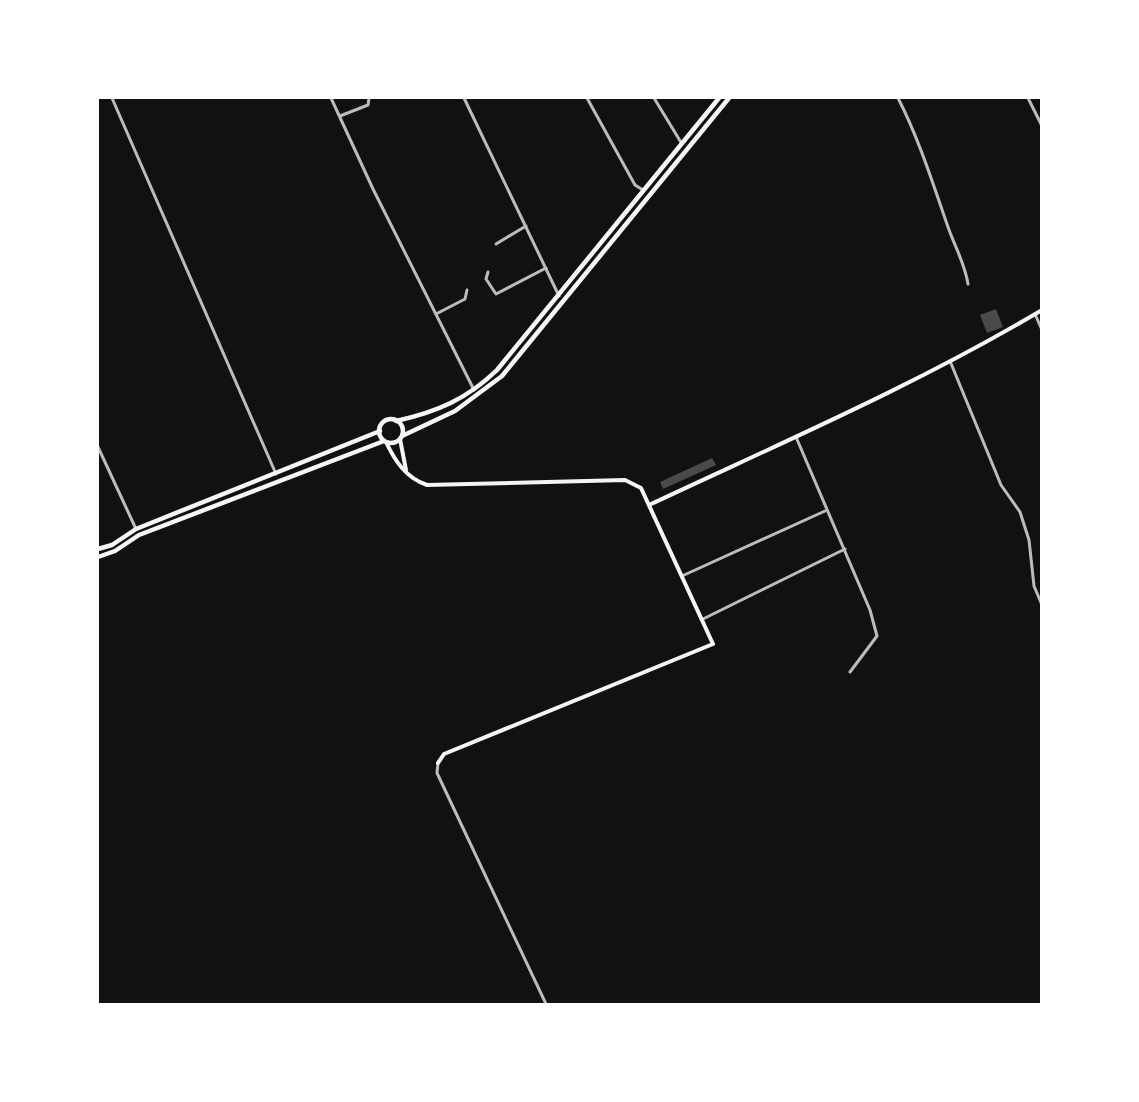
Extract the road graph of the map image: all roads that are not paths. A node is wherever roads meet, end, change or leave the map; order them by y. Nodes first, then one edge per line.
1 (112, 98) edge
2 (331, 98) edge
3 (369, 98) edge
4 (464, 98) edge
5 (587, 98) edge
6 (654, 98) edge
7 (719, 98) edge
8 (729, 98) edge
9 (898, 98) edge
10 (1028, 98) edge
11 (340, 116) junction
12 (1041, 126) edge
13 (682, 144) junction
14 (644, 191) junction
15 (526, 226) junction
16 (496, 244) dead end
17 (546, 268) junction
18 (488, 272) dead end
19 (968, 284) dead end
20 (467, 290) dead end
21 (559, 296) junction
22 (1041, 310) edge
23 (436, 314) junction
24 (1035, 314) junction
25 (1041, 330) edge
26 (950, 361) junction
27 (474, 391) junction
28 (396, 421) junction
29 (380, 431) junction
30 (796, 437) junction
31 (401, 438) junction
32 (385, 441) junction
33 (98, 447) edge
34 (406, 471) junction
35 (276, 474) junction
36 (649, 505) junction
37 (825, 511) junction
38 (136, 529) junction
39 (98, 549) edge
40 (845, 549) junction
41 (98, 557) edge
42 (682, 576) junction
43 (1041, 605) edge
44 (703, 619) junction
45 (850, 672) dead end
46 (438, 764) joint
47 (546, 1005) edge

1 - 35 street
2 - 11 street
3 - 11 street
4 - 15 street
5 - 14 street
6 - 13 street
7 - 13 highway
8 - 31 highway
9 - 19 street
10 - 12 street
11 - 23 street
13 - 14 highway
14 - 21 highway
15 - 16 street
15 - 17 street
17 - 18 street
17 - 21 street
20 - 23 street
21 - 27 highway
22 - 24 main road
23 - 27 street
24 - 25 street
24 - 26 main road
26 - 30 main road
26 - 43 street
27 - 28 highway
28 - 29 highway
28 - 31 highway
29 - 32 highway
29 - 35 highway
30 - 36 main road
30 - 37 street
31 - 32 highway
31 - 34 main road
32 - 34 main road
32 - 41 highway
33 - 38 street
34 - 36 main road
35 - 38 highway
36 - 42 main road
37 - 40 street
37 - 42 street
38 - 39 highway
40 - 44 street
40 - 45 street
42 - 44 main road
44 - 46 main road
46 - 47 street

